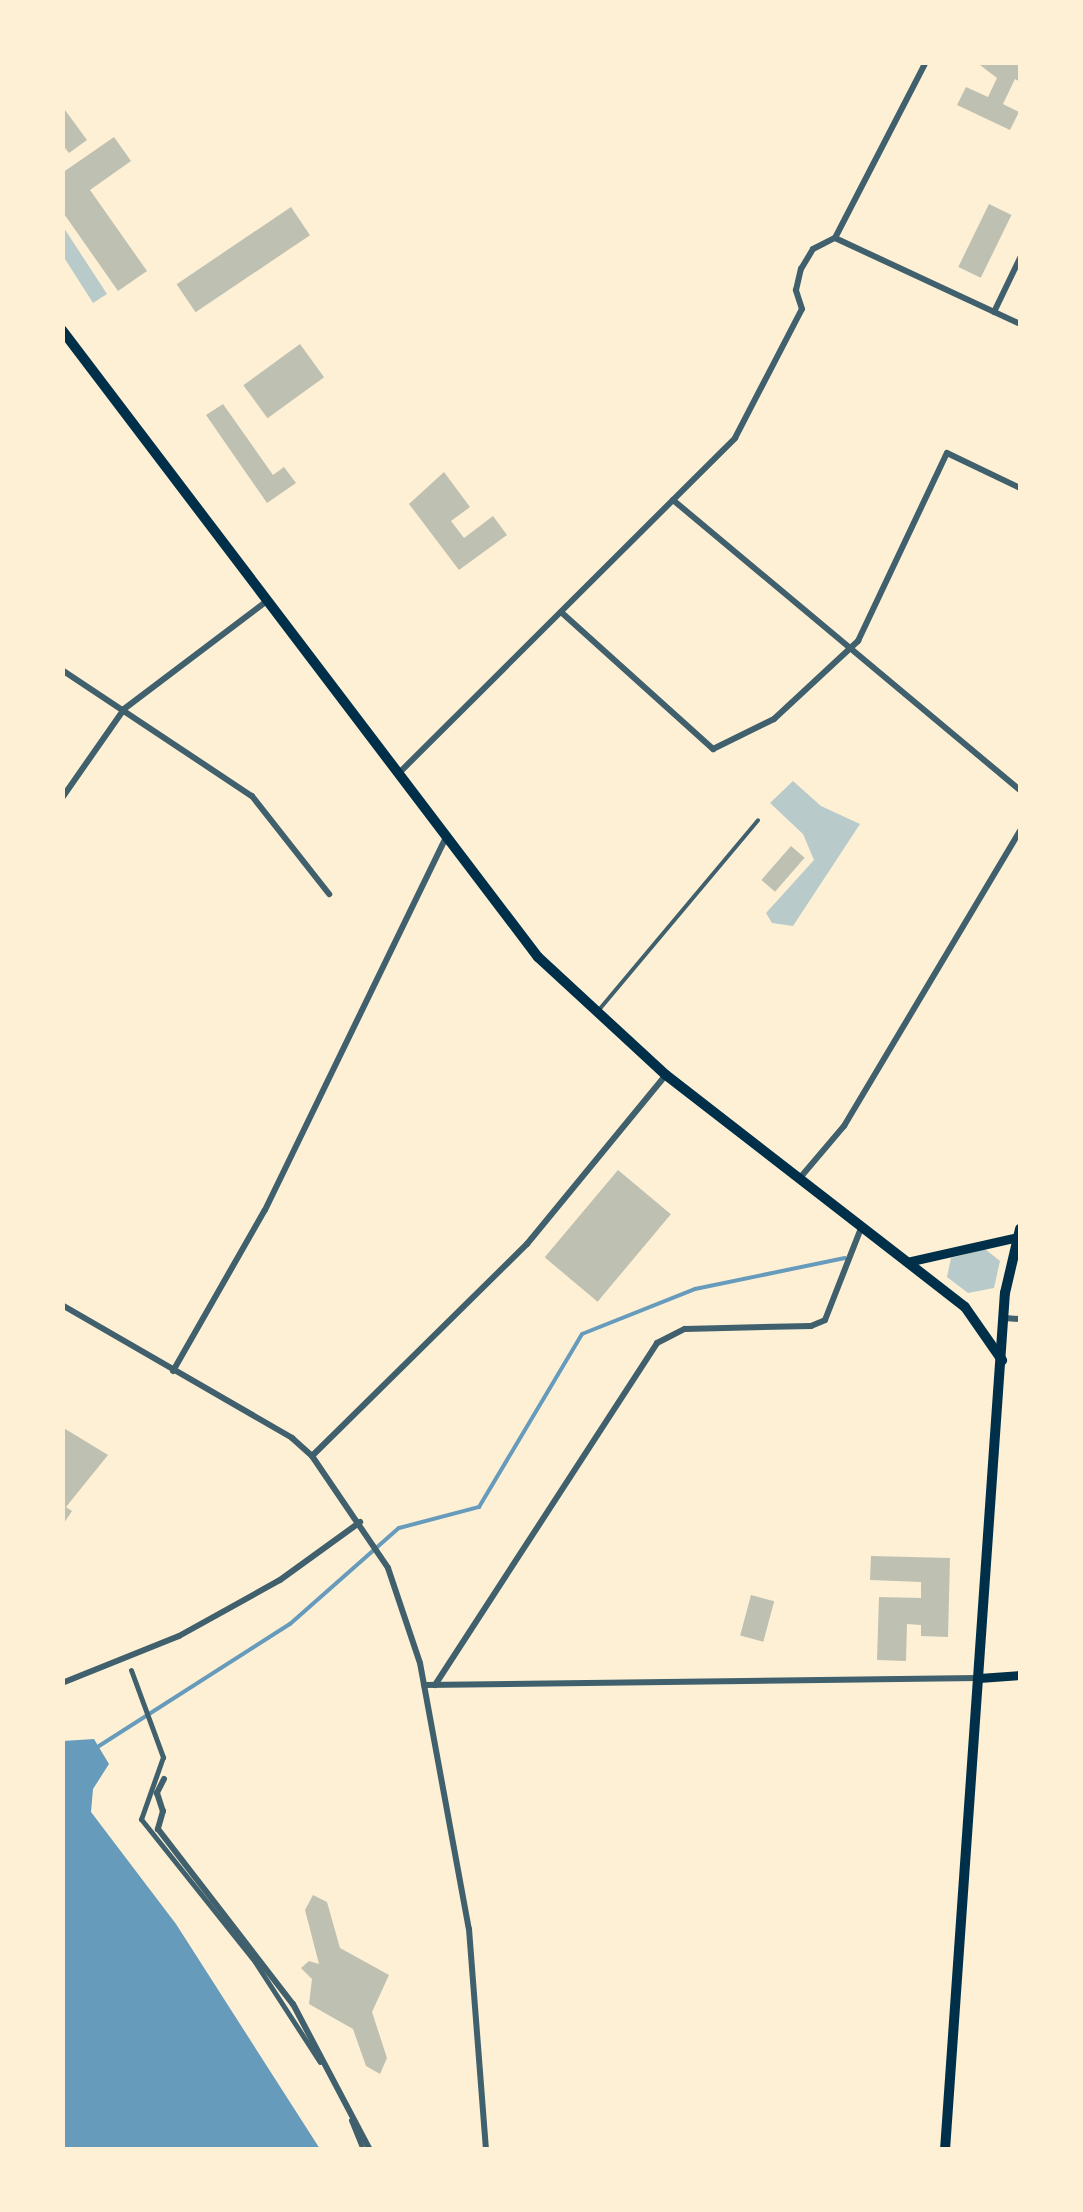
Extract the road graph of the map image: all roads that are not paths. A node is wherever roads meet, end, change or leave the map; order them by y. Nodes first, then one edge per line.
1 (926, 62) edge
2 (835, 238) junction
3 (1020, 258) edge
4 (994, 312) junction
5 (1020, 324) edge
6 (62, 330) edge
7 (1020, 488) edge
8 (673, 500) junction
9 (264, 603) junction
10 (561, 612) junction
11 (851, 649) junction
12 (62, 670) edge
13 (124, 709) junction
14 (397, 775) junction
15 (1020, 790) edge
16 (62, 798) edge
17 (758, 820) dead end
18 (1020, 832) edge
19 (446, 838) junction
20 (329, 894) dead end
21 (595, 1014) junction
22 (666, 1075) junction
23 (799, 1180) junction
24 (862, 1228) junction
25 (1019, 1233) edge
26 (907, 1262) junction
27 (62, 1305) edge
28 (1003, 1318) junction
29 (1020, 1319) edge
30 (1002, 1360) junction
31 (173, 1371) junction
32 (312, 1456) junction
33 (360, 1522) junction
34 (131, 1670) dead end
35 (1020, 1675) edge
36 (979, 1678) junction
37 (62, 1683) edge
38 (424, 1685) junction
39 (436, 1685) junction
40 (164, 1779) dead end
41 (367, 2150) edge
42 (486, 2150) edge
43 (945, 2150) edge

1 - 2 street
2 - 4 street
2 - 8 street
3 - 4 street
4 - 5 street
6 - 9 main road
7 - 11 street
8 - 10 street
8 - 11 street
9 - 13 street
9 - 14 main road
10 - 11 street
10 - 14 street
11 - 15 street
12 - 13 street
13 - 16 street
13 - 20 street
14 - 19 main road
17 - 21 lane
18 - 23 street
19 - 21 main road
19 - 31 street
21 - 22 main road
22 - 23 main road
22 - 32 street
23 - 24 main road
24 - 26 main road
24 - 39 street
25 - 26 main road
25 - 28 main road
26 - 30 main road
27 - 31 street
28 - 29 street
28 - 30 main road
30 - 36 main road
31 - 32 street
32 - 33 street
33 - 37 street
33 - 38 street
34 - 41 street
35 - 36 main road
36 - 39 street
36 - 43 main road
38 - 39 street
38 - 42 street
40 - 41 street

